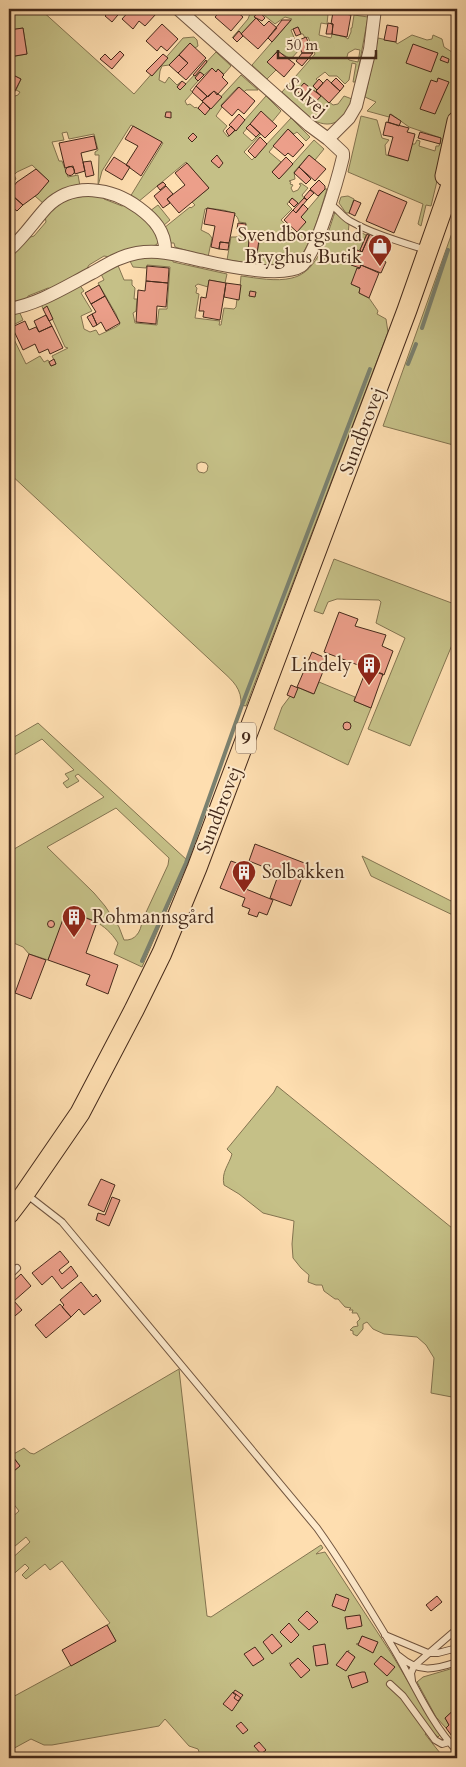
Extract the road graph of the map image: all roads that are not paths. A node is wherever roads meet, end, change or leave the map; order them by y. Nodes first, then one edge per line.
1 (178, 9) edge
2 (375, 9) edge
3 (457, 121) edge
4 (328, 139) junction
5 (457, 163) edge
6 (329, 204) junction
7 (430, 244) junction
8 (9, 250) edge
9 (165, 252) junction
10 (9, 309) edge
11 (31, 1197) junction
12 (9, 1214) edge
13 (17, 1268) dead end
14 (9, 1276) edge
15 (457, 1629) edge
16 (384, 1634) junction
17 (457, 1648) edge
18 (394, 1651) junction
19 (428, 1653) junction
20 (457, 1662) edge
21 (414, 1666) junction
22 (412, 1682) junction
23 (390, 1684) dead end
24 (449, 1742) junction
25 (457, 1751) edge

1 - 4 street, Solvej
2 - 4 street, Solvej
3 - 7 main road, Sundbrovej / 9
4 - 6 street
5 - 7 main road, Sundbrovej / 9
6 - 7 lane
6 - 9 street
7 - 11 main road, Sundbrovej / 9
8 - 9 street
9 - 10 street
11 - 12 main road, Sundbrovej / 9
11 - 16 lane
13 - 14 lane
15 - 19 lane
16 - 18 lane
16 - 19 lane
17 - 19 lane
18 - 21 lane
18 - 22 lane
19 - 21 lane
20 - 21 lane
21 - 22 lane
22 - 24 lane
23 - 24 lane
24 - 25 lane

